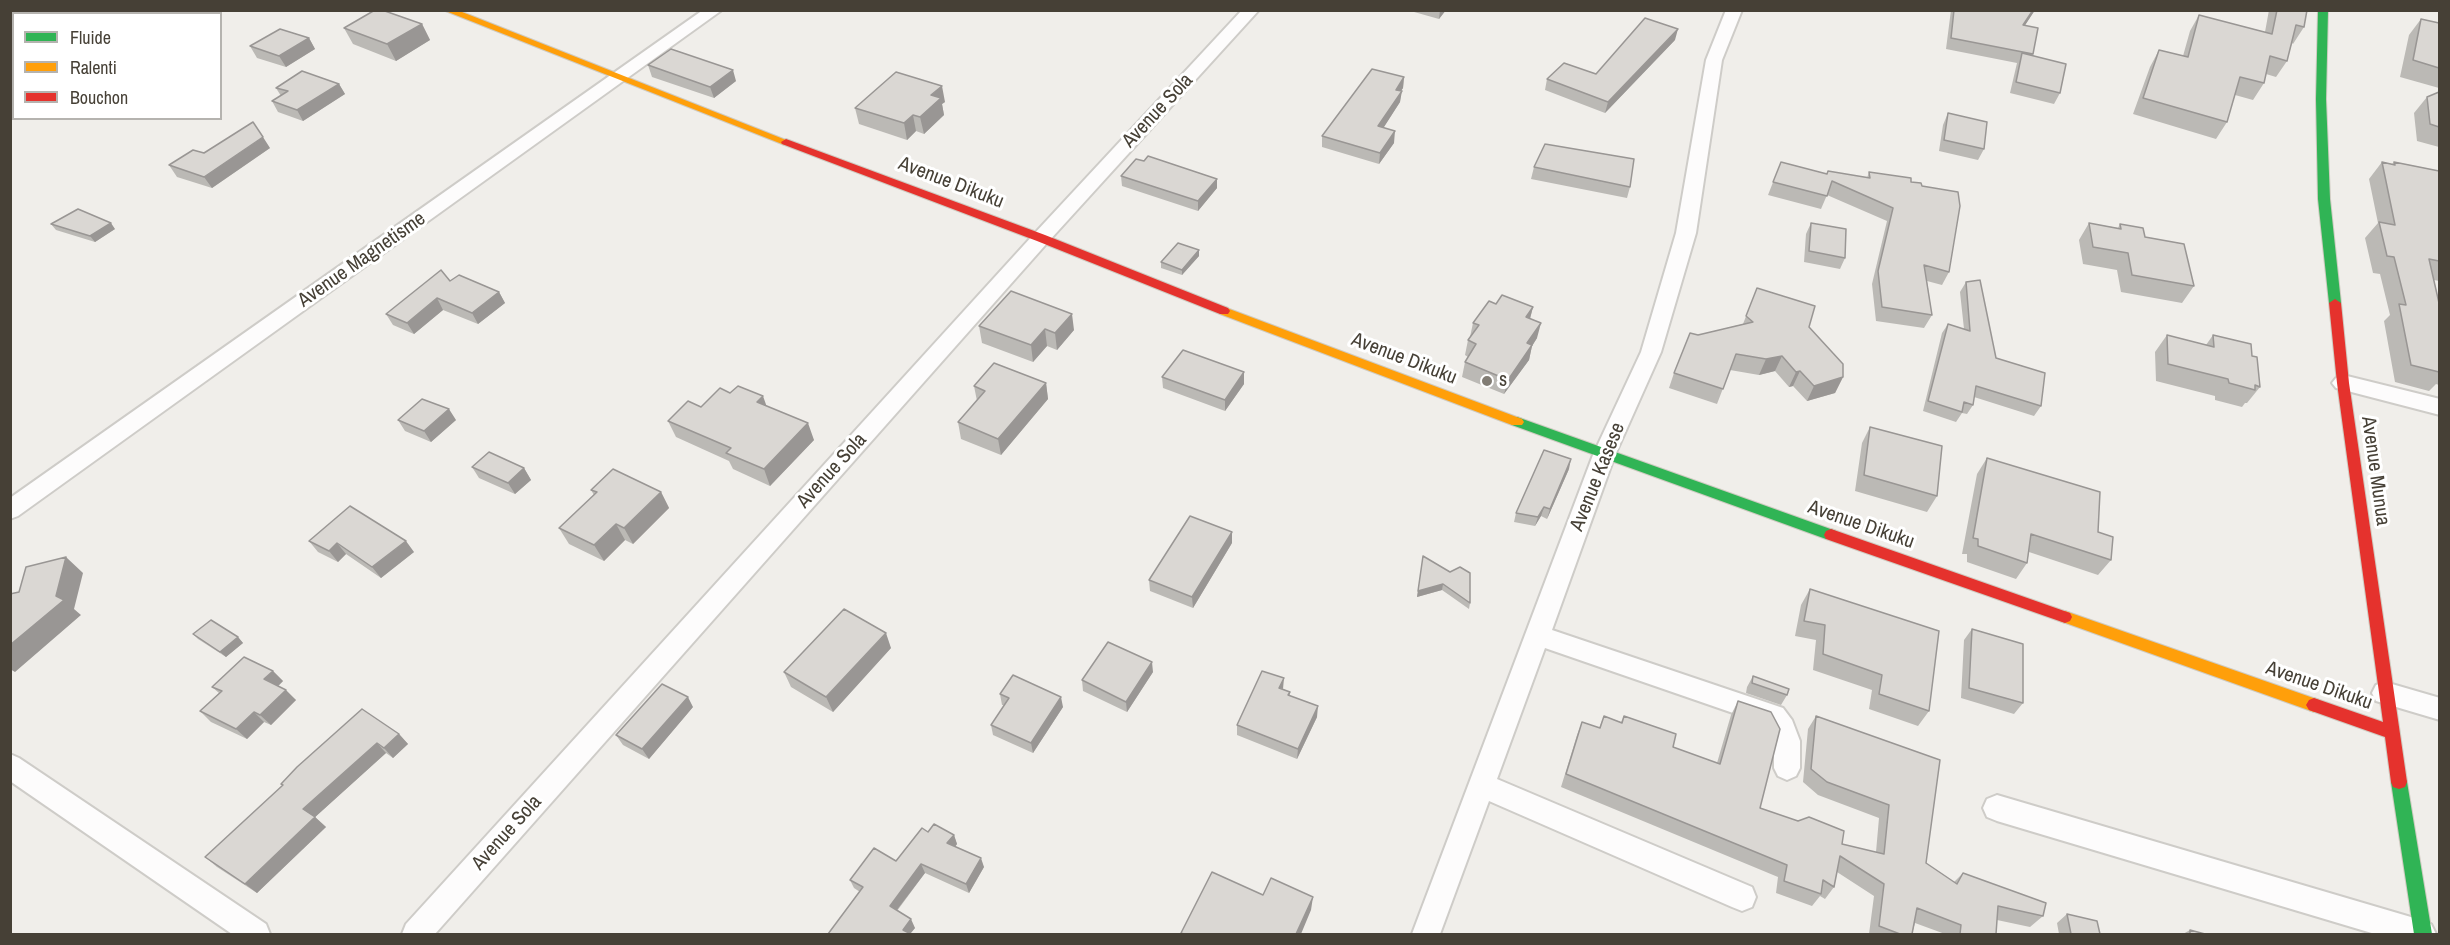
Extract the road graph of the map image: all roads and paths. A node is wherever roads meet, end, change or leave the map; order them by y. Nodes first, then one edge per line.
1 (447, 10) edge
2 (714, 10) edge
3 (1251, 10) edge
4 (1734, 10) edge
5 (2323, 10) edge
6 (620, 79) junction
7 (1041, 238) junction
8 (2343, 383) junction
9 (2439, 407) edge
10 (1604, 455) junction
11 (10, 510) edge
12 (1537, 634) junction
13 (2385, 693) junction
14 (2439, 709) edge
15 (2391, 732) junction
16 (10, 766) edge
17 (1787, 768) dead end
18 (1481, 785) junction
19 (1997, 808) dead end
20 (1742, 897) dead end
21 (256, 934) edge
22 (416, 934) edge
23 (1426, 934) edge
24 (2422, 934) edge

1 - 6 street, Avenue Dikuku
2 - 6 street, Avenue Magnetisme
3 - 7 street, Avenue Sola
4 - 10 street, Avenue Kasese
5 - 8 street, Avenue Munua
6 - 7 street, Avenue Dikuku
6 - 11 street, Avenue Magnetisme
7 - 10 street, Avenue Dikuku
7 - 22 street, Avenue Sola
8 - 9 street
8 - 13 street, Avenue Munua
10 - 12 street, Avenue Kasese
10 - 15 street, Avenue Dikuku
12 - 17 street
12 - 18 street, Avenue Kasese
13 - 14 street
13 - 15 street, Avenue Munua
15 - 24 street, Avenue Munua
16 - 21 street
18 - 20 street
18 - 23 street, Avenue Kasese
19 - 24 street

